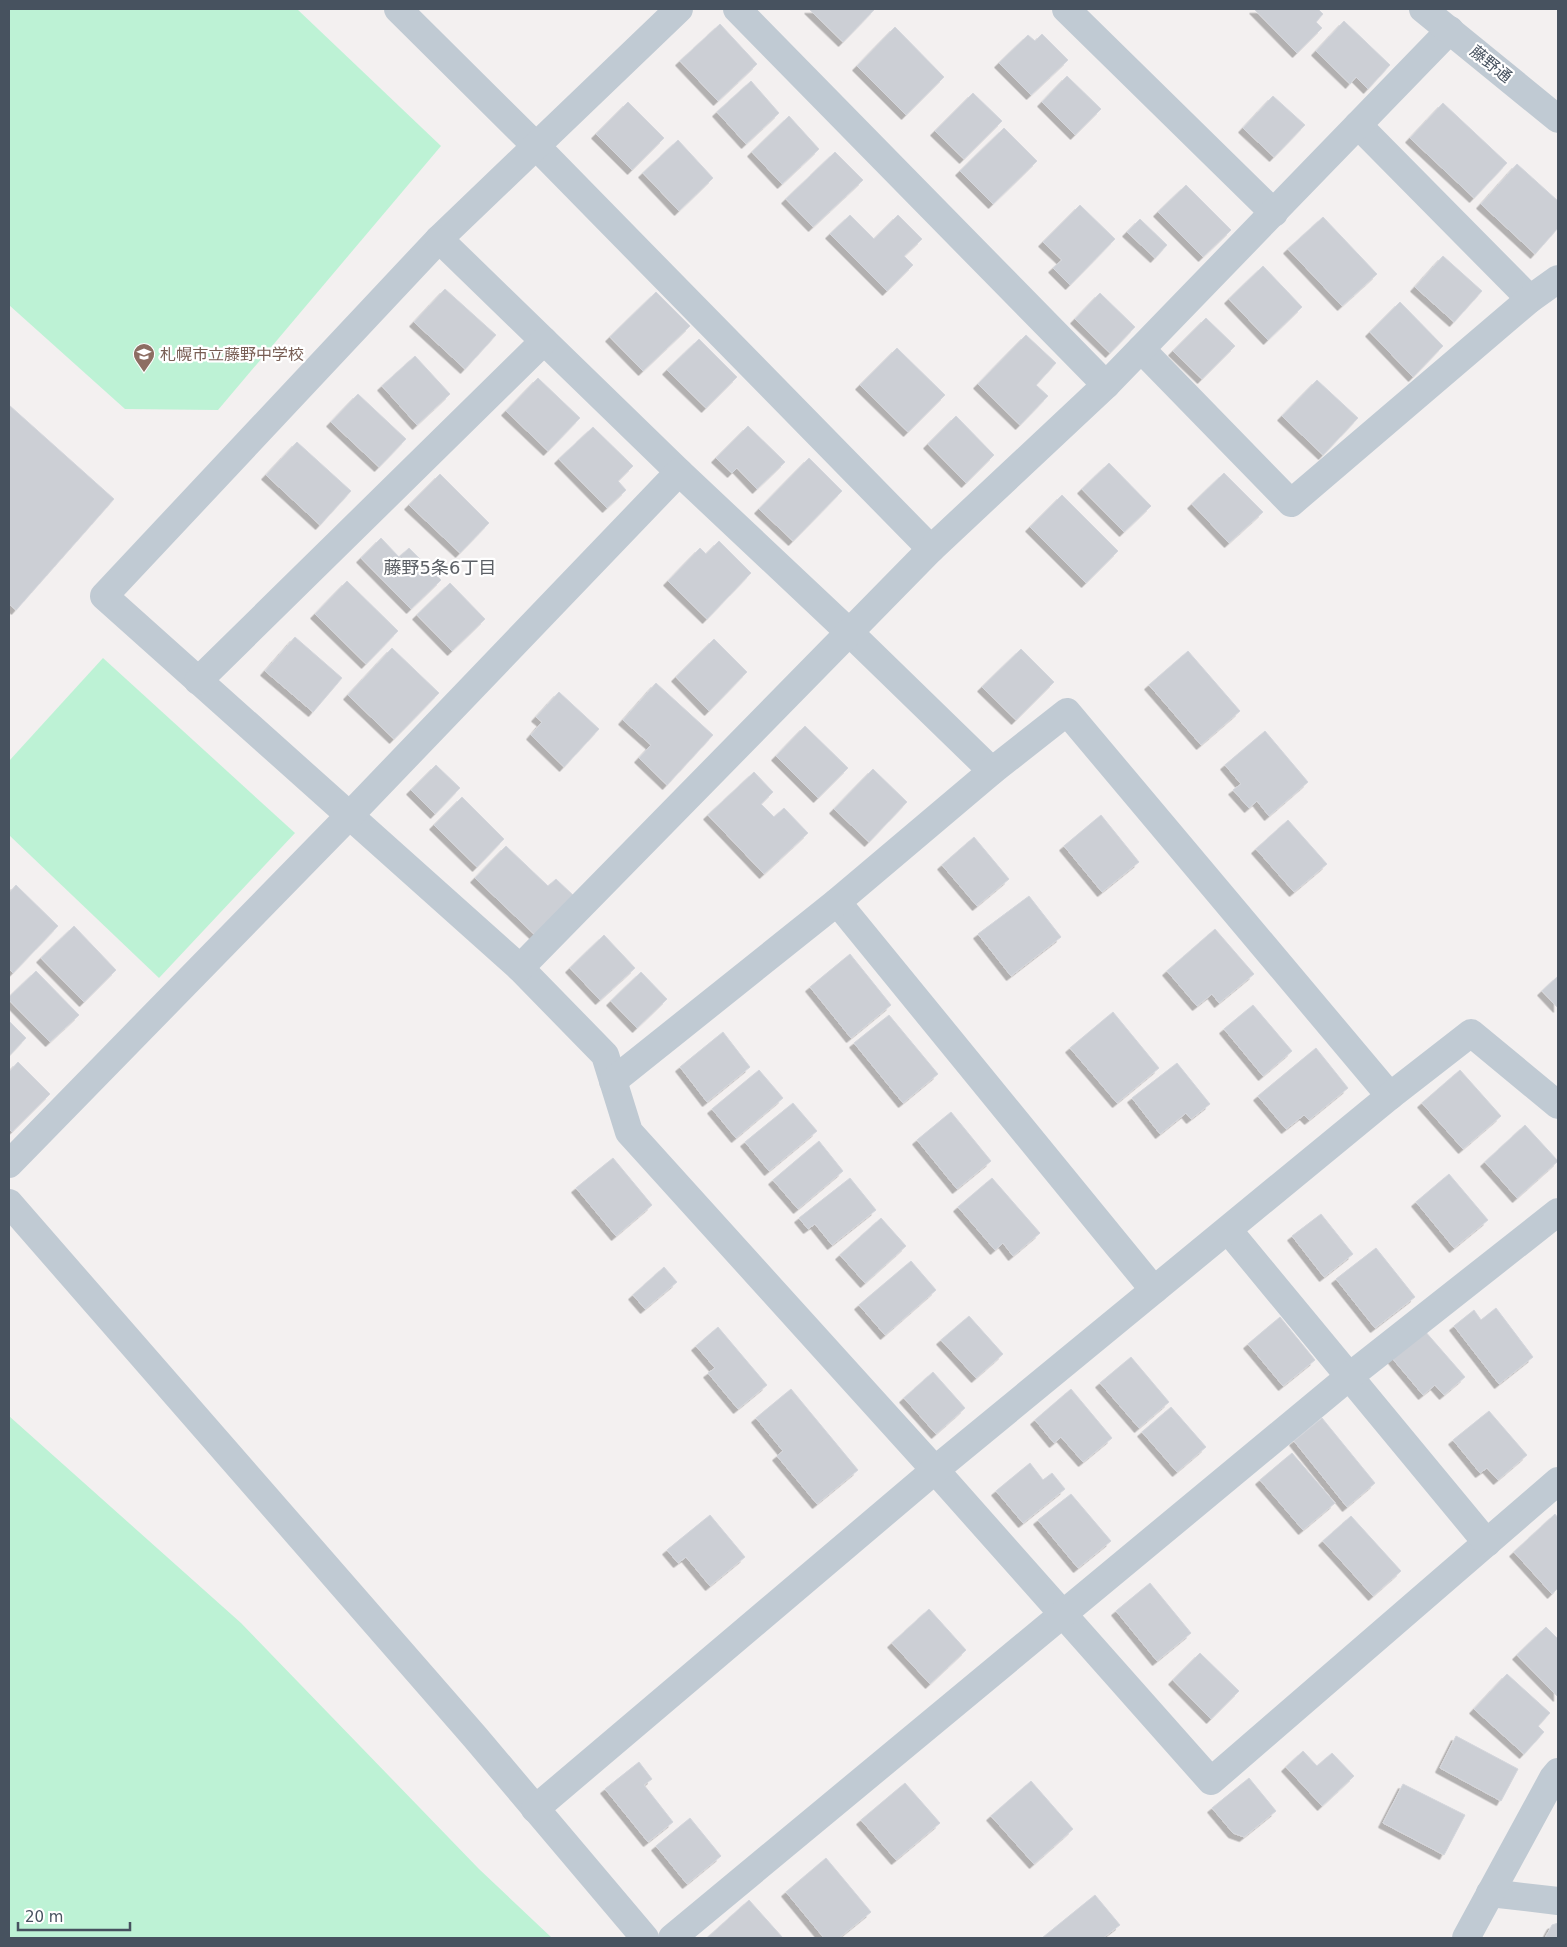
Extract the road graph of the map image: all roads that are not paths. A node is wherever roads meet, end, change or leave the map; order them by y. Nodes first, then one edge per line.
1 (398, 9) edge
2 (679, 9) edge
3 (737, 9) edge
4 (1066, 9) edge
5 (1424, 9) edge
6 (1450, 30) junction
7 (1558, 119) edge
8 (1358, 125) junction
9 (536, 146) junction
10 (1274, 212) junction
11 (439, 239) junction
12 (1558, 279) edge
13 (1530, 299) junction
14 (544, 341) junction
15 (1141, 349) junction
16 (1106, 385) junction
17 (679, 472) junction
18 (931, 549) junction
19 (850, 633) junction
20 (198, 681) junction
21 (992, 771) junction
22 (350, 815) junction
23 (837, 902) junction
24 (520, 968) junction
25 (613, 1081) junction
26 (1390, 1096) junction
27 (1558, 1105) edge
28 (9, 1164) edge
29 (9, 1203) edge
30 (1558, 1212) edge
31 (1228, 1230) junction
32 (1154, 1290) junction
33 (1350, 1376) junction
34 (935, 1470) junction
35 (1558, 1481) edge
36 (1487, 1543) junction
37 (1064, 1615) junction
38 (1558, 1772) edge
39 (535, 1809) junction
40 (1490, 1893) junction
41 (1558, 1901) edge
42 (645, 1938) edge
43 (672, 1938) edge
44 (1466, 1938) edge

1 - 9 street
2 - 9 street
3 - 16 street
4 - 10 street
5 - 6 street, 藤野通
6 - 7 street, 藤野通
6 - 8 street
8 - 10 street
8 - 13 street
9 - 11 street
9 - 18 street
10 - 15 street
11 - 14 street
11 - 20 street
12 - 13 street
13 - 15 street
14 - 17 street
14 - 20 street
15 - 16 street
16 - 18 street
17 - 19 street
17 - 22 street
18 - 19 street
19 - 21 street
19 - 24 street
20 - 22 street
21 - 23 street
21 - 26 street
22 - 24 street
22 - 28 street
23 - 25 street
23 - 32 street
24 - 25 street
25 - 34 street
26 - 27 street
26 - 31 street
29 - 39 street
30 - 33 street
31 - 32 street
31 - 33 street
32 - 34 street
33 - 36 street
33 - 37 street
34 - 37 street
34 - 39 street
35 - 36 street
36 - 37 street
37 - 43 street
38 - 40 street
39 - 42 street
40 - 41 street
40 - 44 street

